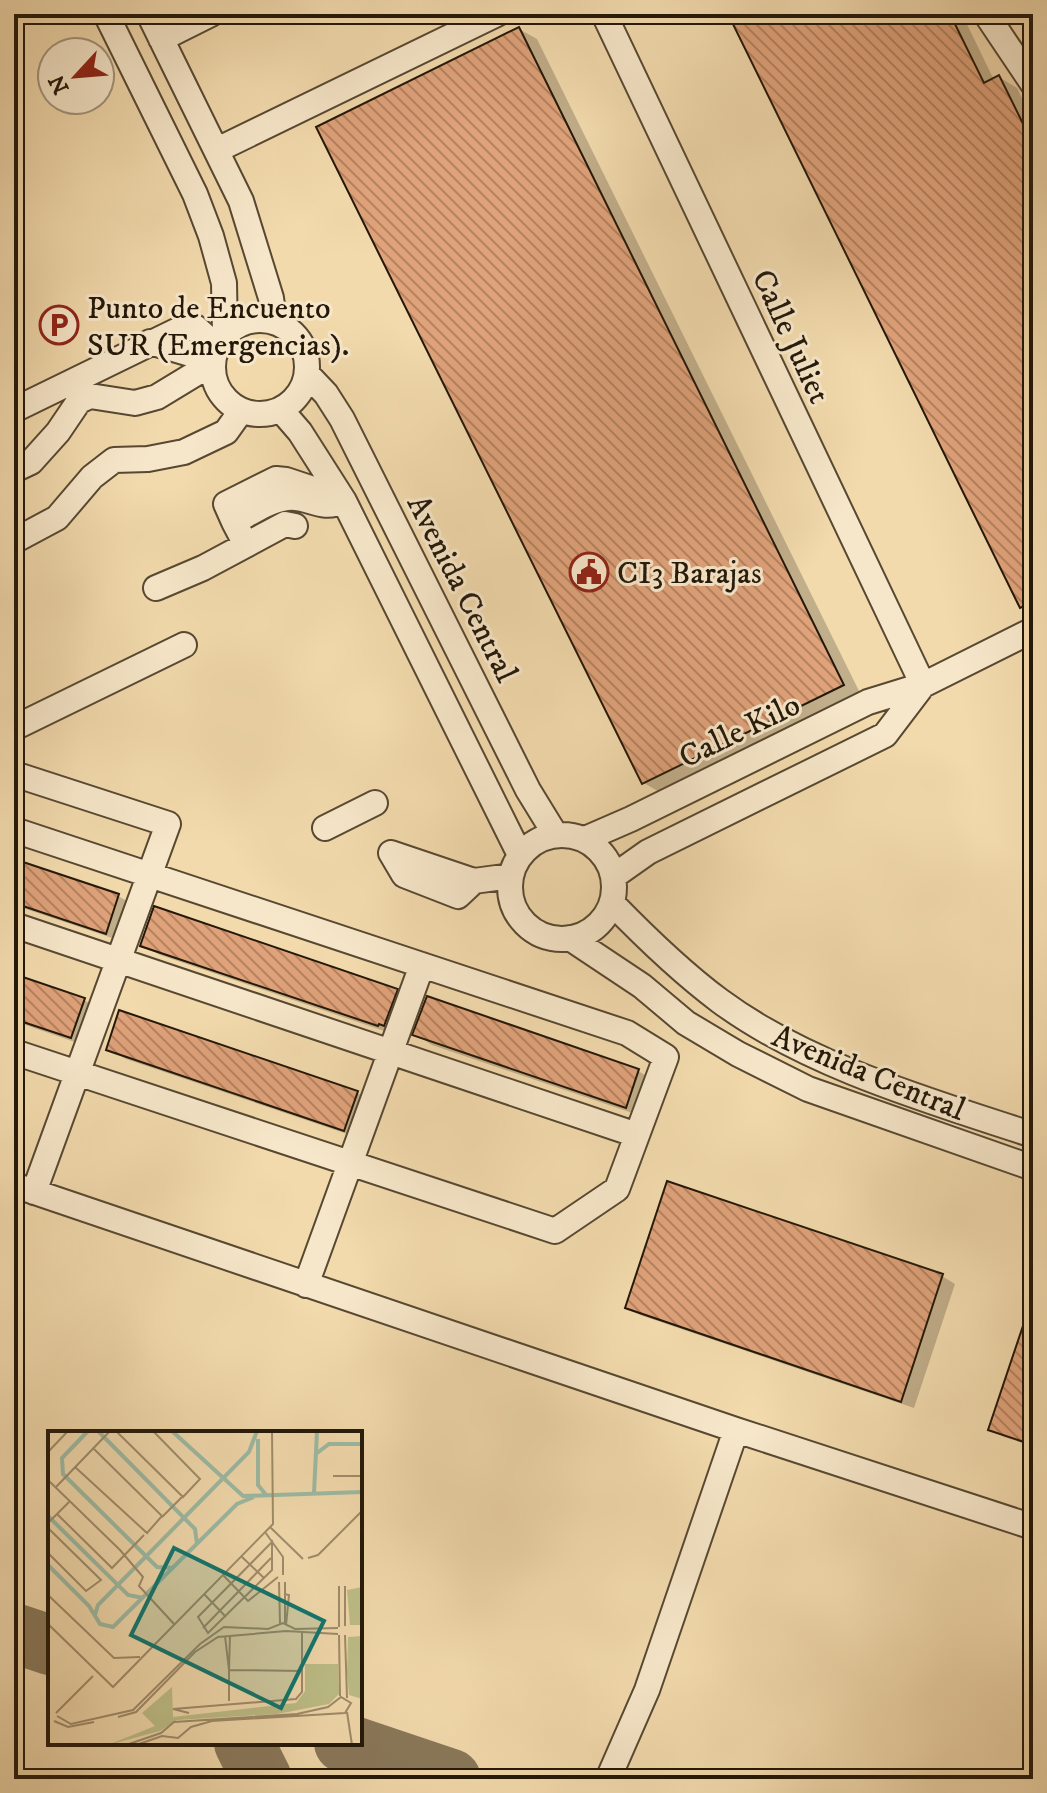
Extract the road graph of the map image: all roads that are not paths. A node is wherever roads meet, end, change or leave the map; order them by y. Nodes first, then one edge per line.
1 (106, 14) edge
2 (211, 14) edge
3 (497, 14) edge
4 (604, 14) edge
5 (986, 14) edge
6 (157, 22) edge
7 (1033, 84) edge
8 (217, 150) junction
9 (274, 321) junction
10 (217, 349) junction
11 (308, 375) junction
12 (14, 410) edge
13 (281, 410) junction
14 (241, 411) junction
15 (14, 470) edge
16 (341, 496) junction
17 (295, 526) dead end
18 (14, 541) edge
19 (246, 545) junction
20 (156, 588) dead end
21 (1033, 630) edge
22 (184, 645) dead end
23 (923, 685) junction
24 (14, 728) edge
25 (14, 774) edge
26 (375, 803) dead end
27 (325, 828) dead end
28 (14, 830) edge
29 (555, 834) junction
30 (585, 839) junction
31 (516, 866) junction
32 (149, 875) junction
33 (614, 876) junction
34 (466, 888) dead end
35 (612, 903) junction
36 (14, 925) edge
37 (570, 938) junction
38 (118, 960) junction
39 (422, 965) junction
40 (14, 1052) edge
41 (390, 1052) junction
42 (77, 1073) junction
43 (637, 1135) junction
44 (1033, 1135) edge
45 (348, 1163) junction
46 (1033, 1168) edge
47 (24, 1188) edge
48 (306, 1285) junction
49 (736, 1430) junction
50 (1033, 1527) edge
51 (608, 1779) edge

1 - 10 street
2 - 6 street
3 - 8 street
4 - 23 street, Calle Juliet
5 - 7 street
6 - 8 street
8 - 9 street
9 - 10 street
9 - 11 street
10 - 12 street
10 - 14 street
10 - 15 street
11 - 13 street
11 - 29 street, Avenida Central
13 - 14 street
13 - 16 street
14 - 18 street
16 - 19 street
16 - 31 street
17 - 19 street
19 - 20 street
21 - 23 street, Calle Kilo
22 - 24 street
23 - 30 street, Calle Kilo
23 - 33 street, Calle Kilo
25 - 32 street
26 - 27 street
28 - 32 street
29 - 30 street
29 - 31 street
30 - 33 street
31 - 34 street
31 - 37 street
32 - 38 street
32 - 39 street
33 - 35 street
35 - 37 street
35 - 44 street, Avenida Central
36 - 38 street
37 - 46 street, Avenida Central
38 - 41 street
38 - 42 street
39 - 41 street
39 - 43 street
40 - 42 street
41 - 43 street
41 - 45 street
42 - 45 street
42 - 47 street
43 - 45 street
45 - 48 street
47 - 48 street
48 - 49 street
49 - 50 street
49 - 51 street

